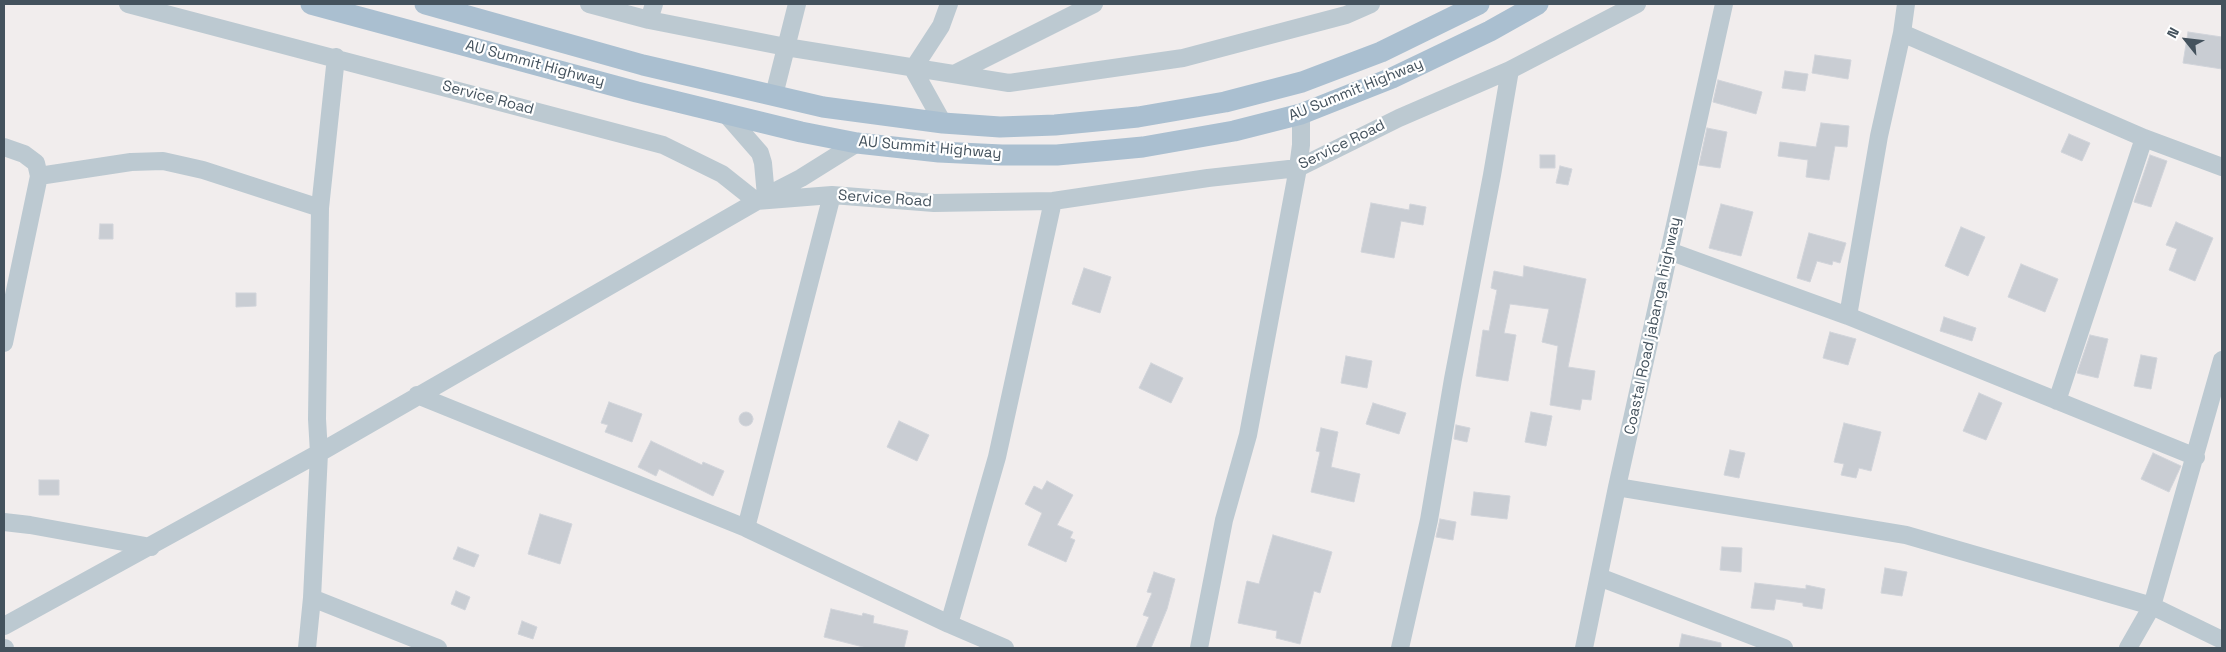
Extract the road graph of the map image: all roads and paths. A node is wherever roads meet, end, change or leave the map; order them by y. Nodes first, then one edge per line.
1 (128, 4) edge
2 (311, 4) edge
3 (425, 4) edge
4 (589, 4) edge
5 (797, 4) edge
6 (949, 4) edge
7 (1094, 4) edge
8 (1370, 4) edge
9 (1479, 4) edge
10 (1538, 4) edge
11 (1637, 4) edge
12 (1724, 4) edge
13 (1906, 4) edge
14 (651, 12) edge
15 (1902, 33) junction
16 (786, 47) junction
17 (336, 58) junction
18 (913, 69) junction
19 (1510, 70) junction
20 (956, 73) junction
21 (774, 94) junction
22 (725, 113) junction
23 (1301, 114) junction
24 (943, 123) junction
25 (2144, 138) junction
26 (856, 142) junction
27 (4, 148) edge
28 (2222, 167) edge
29 (1298, 168) junction
30 (40, 176) junction
31 (832, 195) junction
32 (761, 199) junction
33 (1054, 201) junction
34 (320, 208) junction
35 (1669, 251) junction
36 (1848, 316) junction
37 (4, 343) edge
38 (2222, 360) edge
39 (417, 395) junction
40 (2057, 401) junction
41 (319, 453) junction
42 (2196, 457) junction
43 (1617, 486) junction
44 (4, 522) edge
45 (746, 528) junction
46 (151, 547) junction
47 (1598, 577) junction
48 (312, 598) junction
49 (2152, 606) junction
50 (949, 624) junction
51 (4, 626) edge
52 (2222, 640) edge
53 (307, 648) edge
54 (438, 648) edge
55 (1005, 648) edge
56 (1198, 648) edge
57 (1400, 648) edge
58 (1584, 648) edge
59 (1784, 648) edge
60 (2128, 648) edge

1 - 17 street, Service Road
2 - 22 main road, AU Summit Highway
3 - 21 main road, AU Summit Highway
4 - 14 street
5 - 16 street
6 - 18 street
7 - 20 street
8 - 20 street
9 - 24 main road, AU Summit Highway
10 - 23 main road, AU Summit Highway
11 - 19 street, Service Road
12 - 35 street, Coastal Road jabanga highway
13 - 15 street
14 - 16 street
15 - 25 street
15 - 36 street
16 - 18 street
16 - 21 street
17 - 32 street, Service Road
17 - 34 street
18 - 20 street
18 - 24 street
19 - 29 street, Service Road
19 - 57 street
21 - 24 main road, AU Summit Highway
22 - 26 main road, AU Summit Highway
22 - 32 street
23 - 26 main road, AU Summit Highway
23 - 29 street
25 - 28 street
25 - 40 street
26 - 32 street
27 - 30 street
29 - 33 street, Service Road
29 - 56 street
30 - 34 street
30 - 37 street
31 - 32 street, Service Road
31 - 33 street, Service Road
31 - 45 street
32 - 39 street
33 - 50 street
34 - 41 street
35 - 36 street
35 - 43 street, Coastal Road jabanga highway
36 - 40 street
38 - 42 street
39 - 41 street
39 - 45 street
40 - 42 street
41 - 46 street
41 - 48 street
42 - 49 street
43 - 47 street, Coastal Road jabanga highway
43 - 49 street
44 - 46 street
45 - 50 street
46 - 51 street
47 - 58 street, Coastal Road jabanga highway
47 - 59 street
48 - 53 street
48 - 54 street
49 - 52 street
49 - 60 street
50 - 55 street

